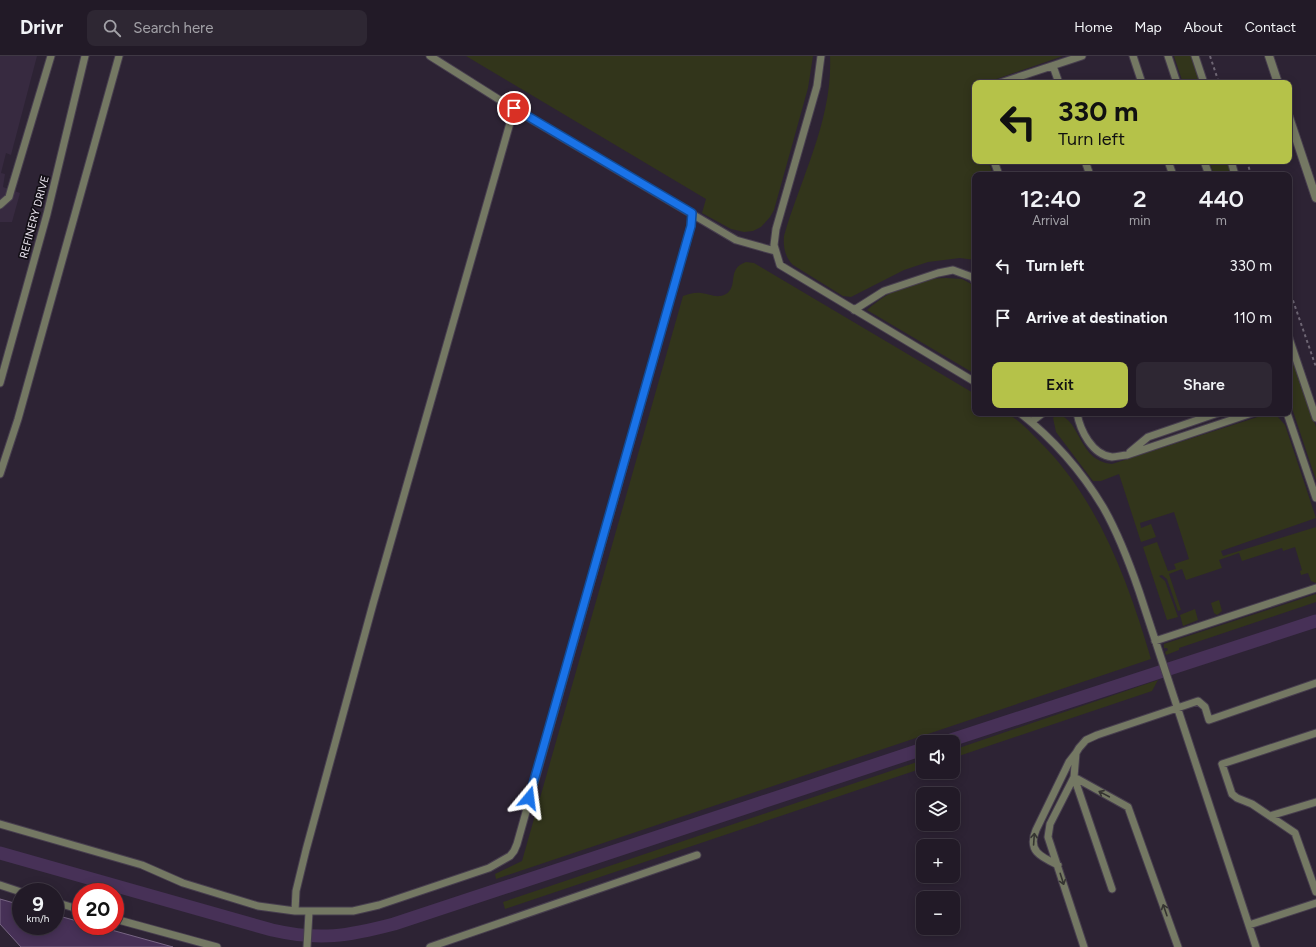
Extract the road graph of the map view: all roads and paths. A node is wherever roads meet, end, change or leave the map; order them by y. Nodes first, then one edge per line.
1 (51, 56) edge
2 (85, 56) edge
3 (119, 56) edge
4 (430, 56) edge
5 (821, 56) edge
6 (1082, 56) edge
7 (1133, 56) edge
8 (1168, 56) edge
9 (1195, 56) edge
10 (1210, 56) edge
11 (1269, 56) edge
12 (1053, 66) junction
13 (1009, 80) edge
14 (1058, 80) edge
15 (1141, 80) edge
16 (1176, 80) edge
17 (1203, 80) edge
18 (1218, 80) edge
19 (1277, 80) edge
20 (514, 108) junction
21 (1292, 126) edge
22 (1316, 198) edge
23 (0, 205) edge
24 (692, 213) junction
25 (775, 251) junction
26 (972, 277) edge
27 (1292, 298) edge
28 (854, 310) junction
29 (1292, 347) edge
30 (1316, 367) edge
31 (972, 380) edge
32 (0, 383) edge
33 (1024, 416) edge
34 (1039, 416) edge
35 (1078, 416) edge
36 (1209, 416) edge
37 (1243, 416) edge
38 (1288, 416) edge
39 (1316, 418) edge
40 (1031, 422) junction
41 (1128, 455) junction
42 (0, 474) edge
43 (1316, 498) edge
44 (1316, 588) edge
45 (1155, 641) junction
46 (1316, 683) edge
47 (1177, 708) junction
48 (1316, 733) edge
49 (1076, 753) junction
50 (1074, 777) junction
51 (1316, 802) edge
52 (1270, 816) junction
53 (0, 824) edge
54 (697, 855) dead end
55 (1058, 865) junction
56 (0, 886) edge
57 (12, 889) edge
58 (1112, 889) dead end
59 (1316, 892) edge
60 (1316, 903) edge
61 (295, 911) junction
62 (309, 912) junction
63 (124, 921) edge
64 (1249, 925) junction
65 (217, 947) edge
66 (307, 947) edge
67 (430, 947) edge
68 (1084, 947) edge
69 (1178, 947) edge
70 (1256, 947) edge

1 - 23 lane
2 - 32 lane, REFINERY DRIVE
3 - 42 lane
4 - 20 lane
5 - 25 lane
6 - 12 lane
7 - 15 lane
8 - 16 lane
9 - 17 lane
10 - 18 path
11 - 19 street
12 - 13 lane
12 - 14 lane
20 - 24 lane
20 - 61 lane
21 - 22 street
24 - 25 lane
24 - 62 lane
25 - 28 lane
26 - 28 lane
27 - 30 path
28 - 31 lane
29 - 39 lane
33 - 40 lane
34 - 40 lane
35 - 41 lane
36 - 41 lane
37 - 41 lane
38 - 43 lane
40 - 45 lane
44 - 45 lane
45 - 47 lane
46 - 47 lane
47 - 49 lane
47 - 64 lane
48 - 52 lane
49 - 50 lane
55 -> 49 lane
50 - 55 lane
50 - 58 lane
69 -> 50 lane
51 - 52 lane
52 - 59 lane
53 - 61 lane
54 - 67 lane
55 -> 68 lane
56 - 57 lane
60 - 64 lane
61 - 62 lane
62 - 66 lane
63 - 65 lane
64 - 70 lane

